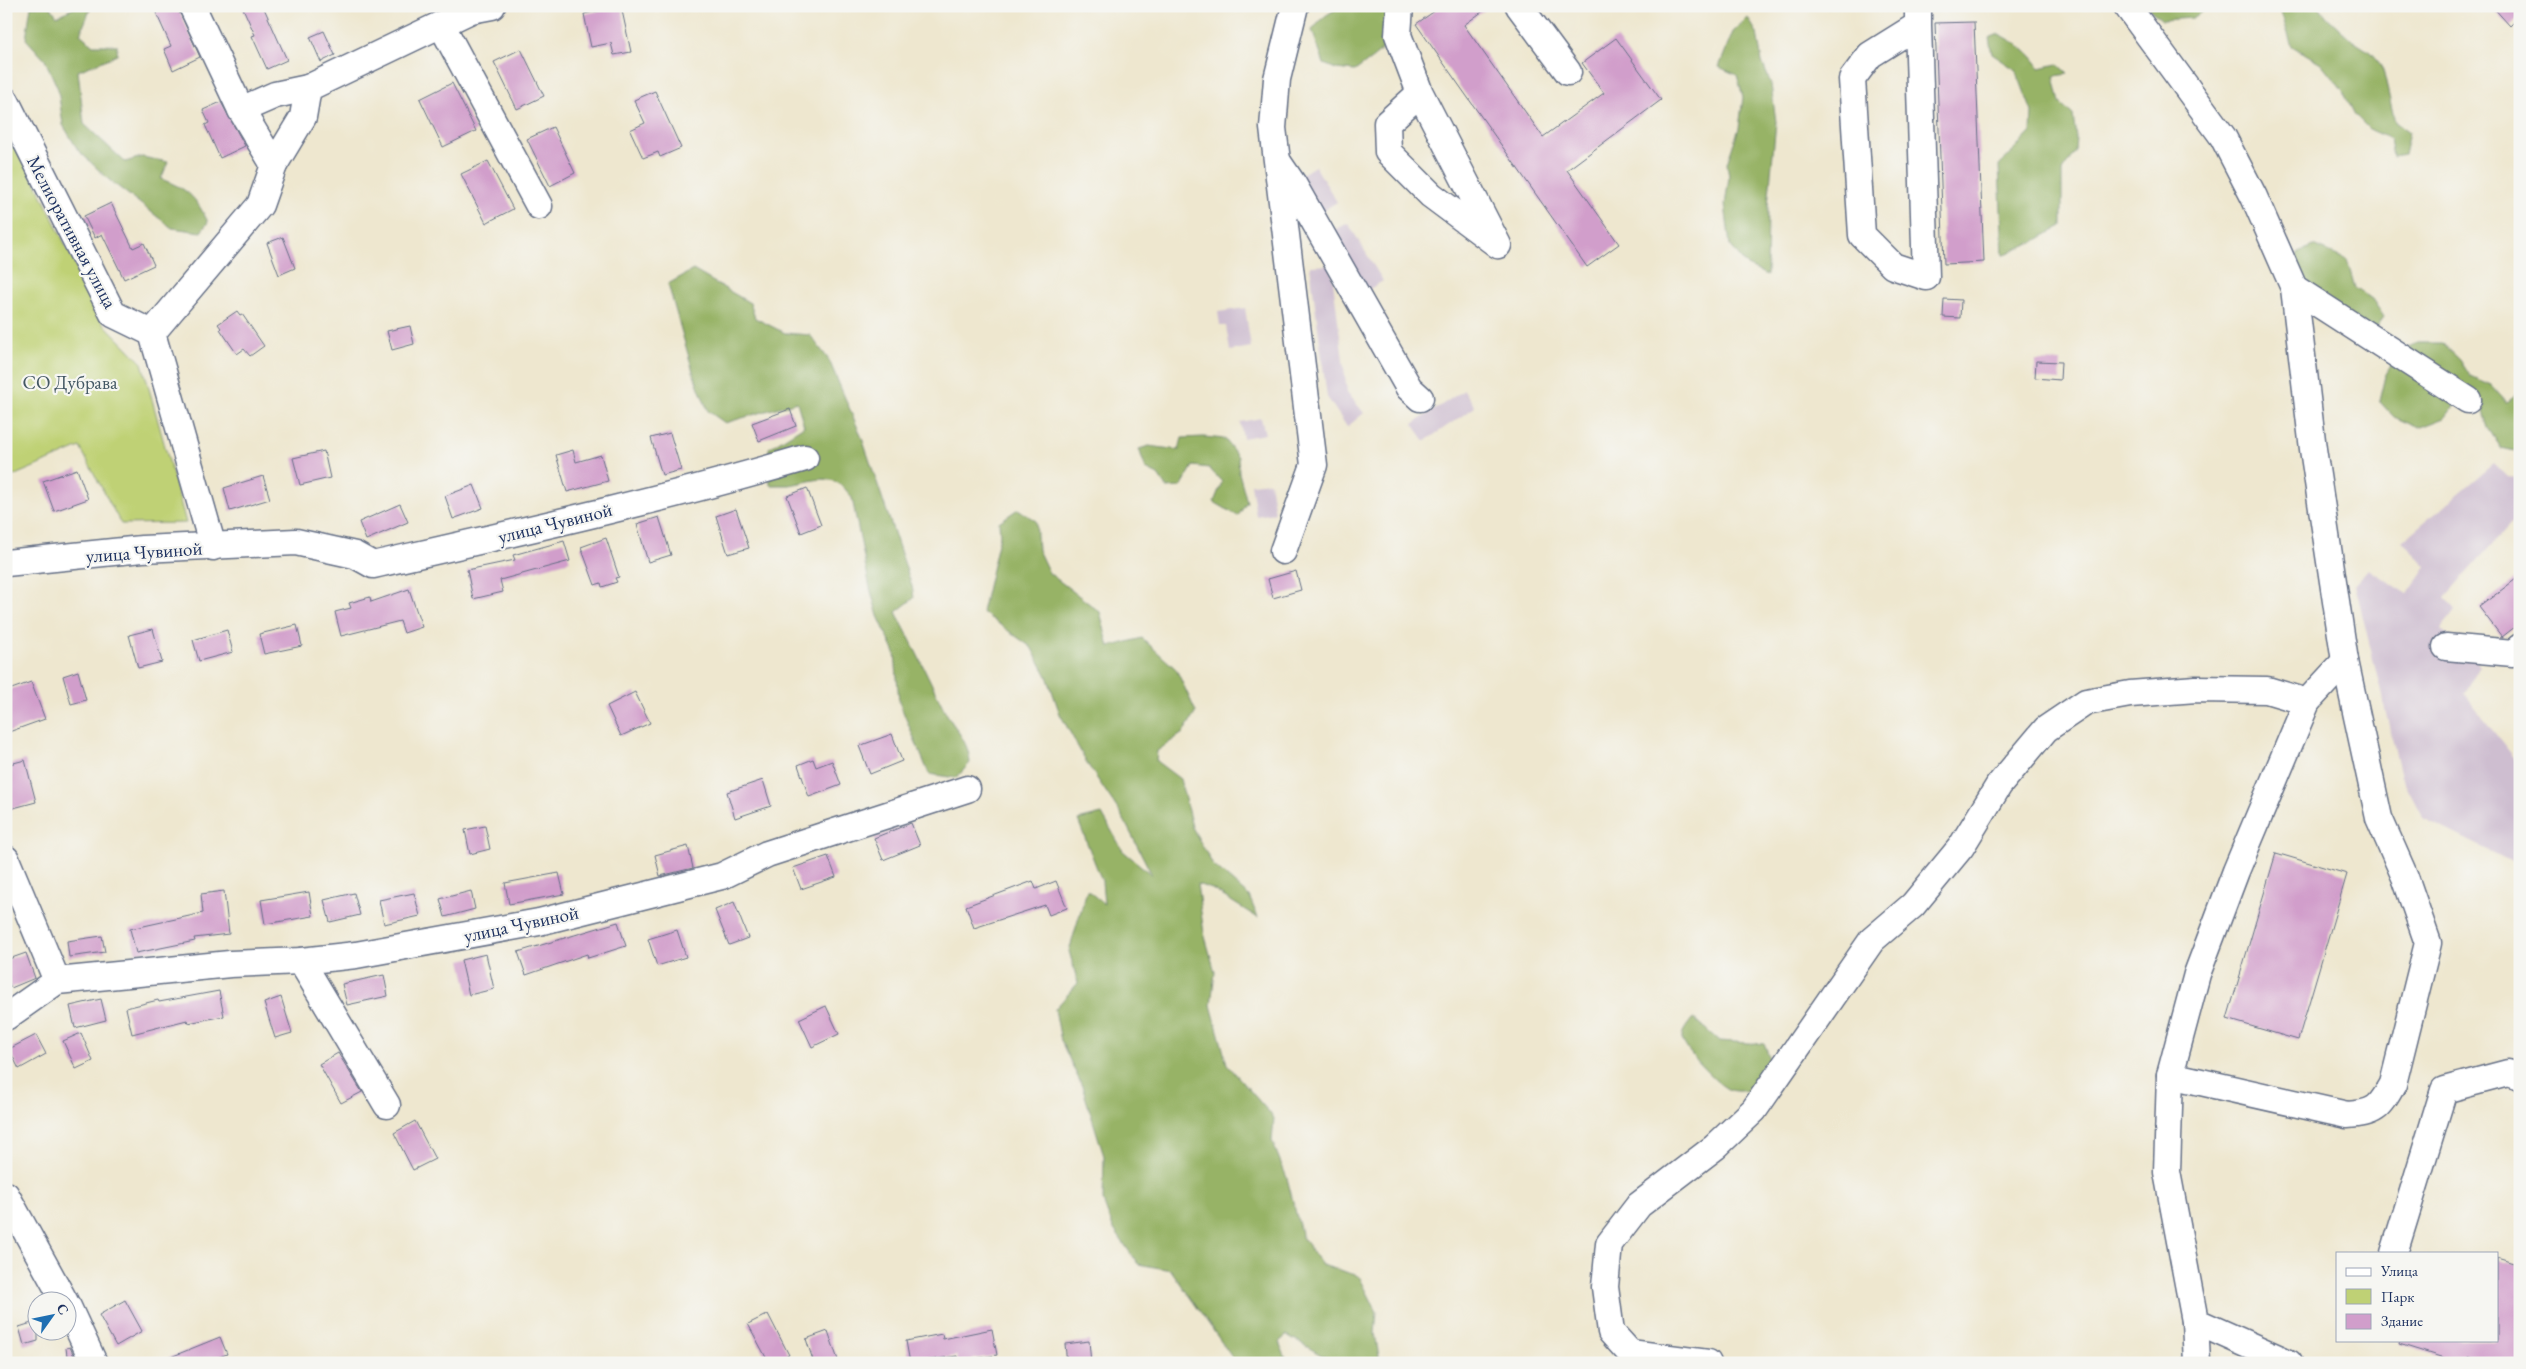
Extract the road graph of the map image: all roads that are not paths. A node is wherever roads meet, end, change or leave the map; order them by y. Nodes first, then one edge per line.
1 (192, 6) edge
2 (1295, 6) edge
3 (1400, 6) edge
4 (1519, 6) edge
5 (2127, 6) edge
6 (477, 8) edge
7 (1918, 16) edge
8 (442, 26) junction
9 (1568, 72) dead end
10 (308, 88) junction
11 (1420, 93) junction
12 (6, 101) edge
13 (241, 110) junction
14 (1275, 158) junction
15 (274, 165) junction
16 (539, 206) dead end
17 (2294, 288) junction
18 (152, 333) junction
19 (1420, 398) dead end
20 (2468, 400) dead end
21 (805, 458) dead end
22 (213, 547) junction
23 (1283, 551) dead end
24 (6, 563) edge
25 (2520, 647) edge
26 (2446, 648) dead end
27 (2344, 662) junction
28 (2307, 702) junction
29 (967, 788) dead end
30 (6, 859) edge
31 (301, 961) junction
32 (57, 981) junction
33 (6, 1017) edge
34 (2170, 1075) junction
35 (2520, 1078) edge
36 (387, 1105) dead end
37 (6, 1195) edge
38 (2394, 1252) edge
39 (59, 1292) edge
40 (2195, 1321) junction
41 (78, 1329) edge
42 (94, 1363) edge
43 (1708, 1363) edge
44 (2197, 1363) edge
45 (2289, 1363) edge

1 - 13 street
2 - 14 street
3 - 11 street
4 - 9 street
5 - 17 street
6 - 8 street
7 - 7 street
8 - 10 street
8 - 16 street
10 - 13 street
10 - 15 street
11 - 11 street
12 - 18 street, Мелиоративная улица
13 - 15 street
14 - 19 street
14 - 23 street
15 - 18 street
17 - 20 street
17 - 27 street
18 - 22 street
21 - 22 street, улица Чувиной
22 - 24 street, улица Чувиной
25 - 26 street
27 - 28 street
27 - 34 street
28 - 34 street
28 - 43 street
29 - 31 street, улица Чувиной
30 - 32 street
31 - 32 street, улица Чувиной
31 - 36 street
32 - 33 street, улица Чувиной
34 - 40 street
35 - 38 street
37 - 39 street
40 - 44 street
40 - 45 street
41 - 42 street

